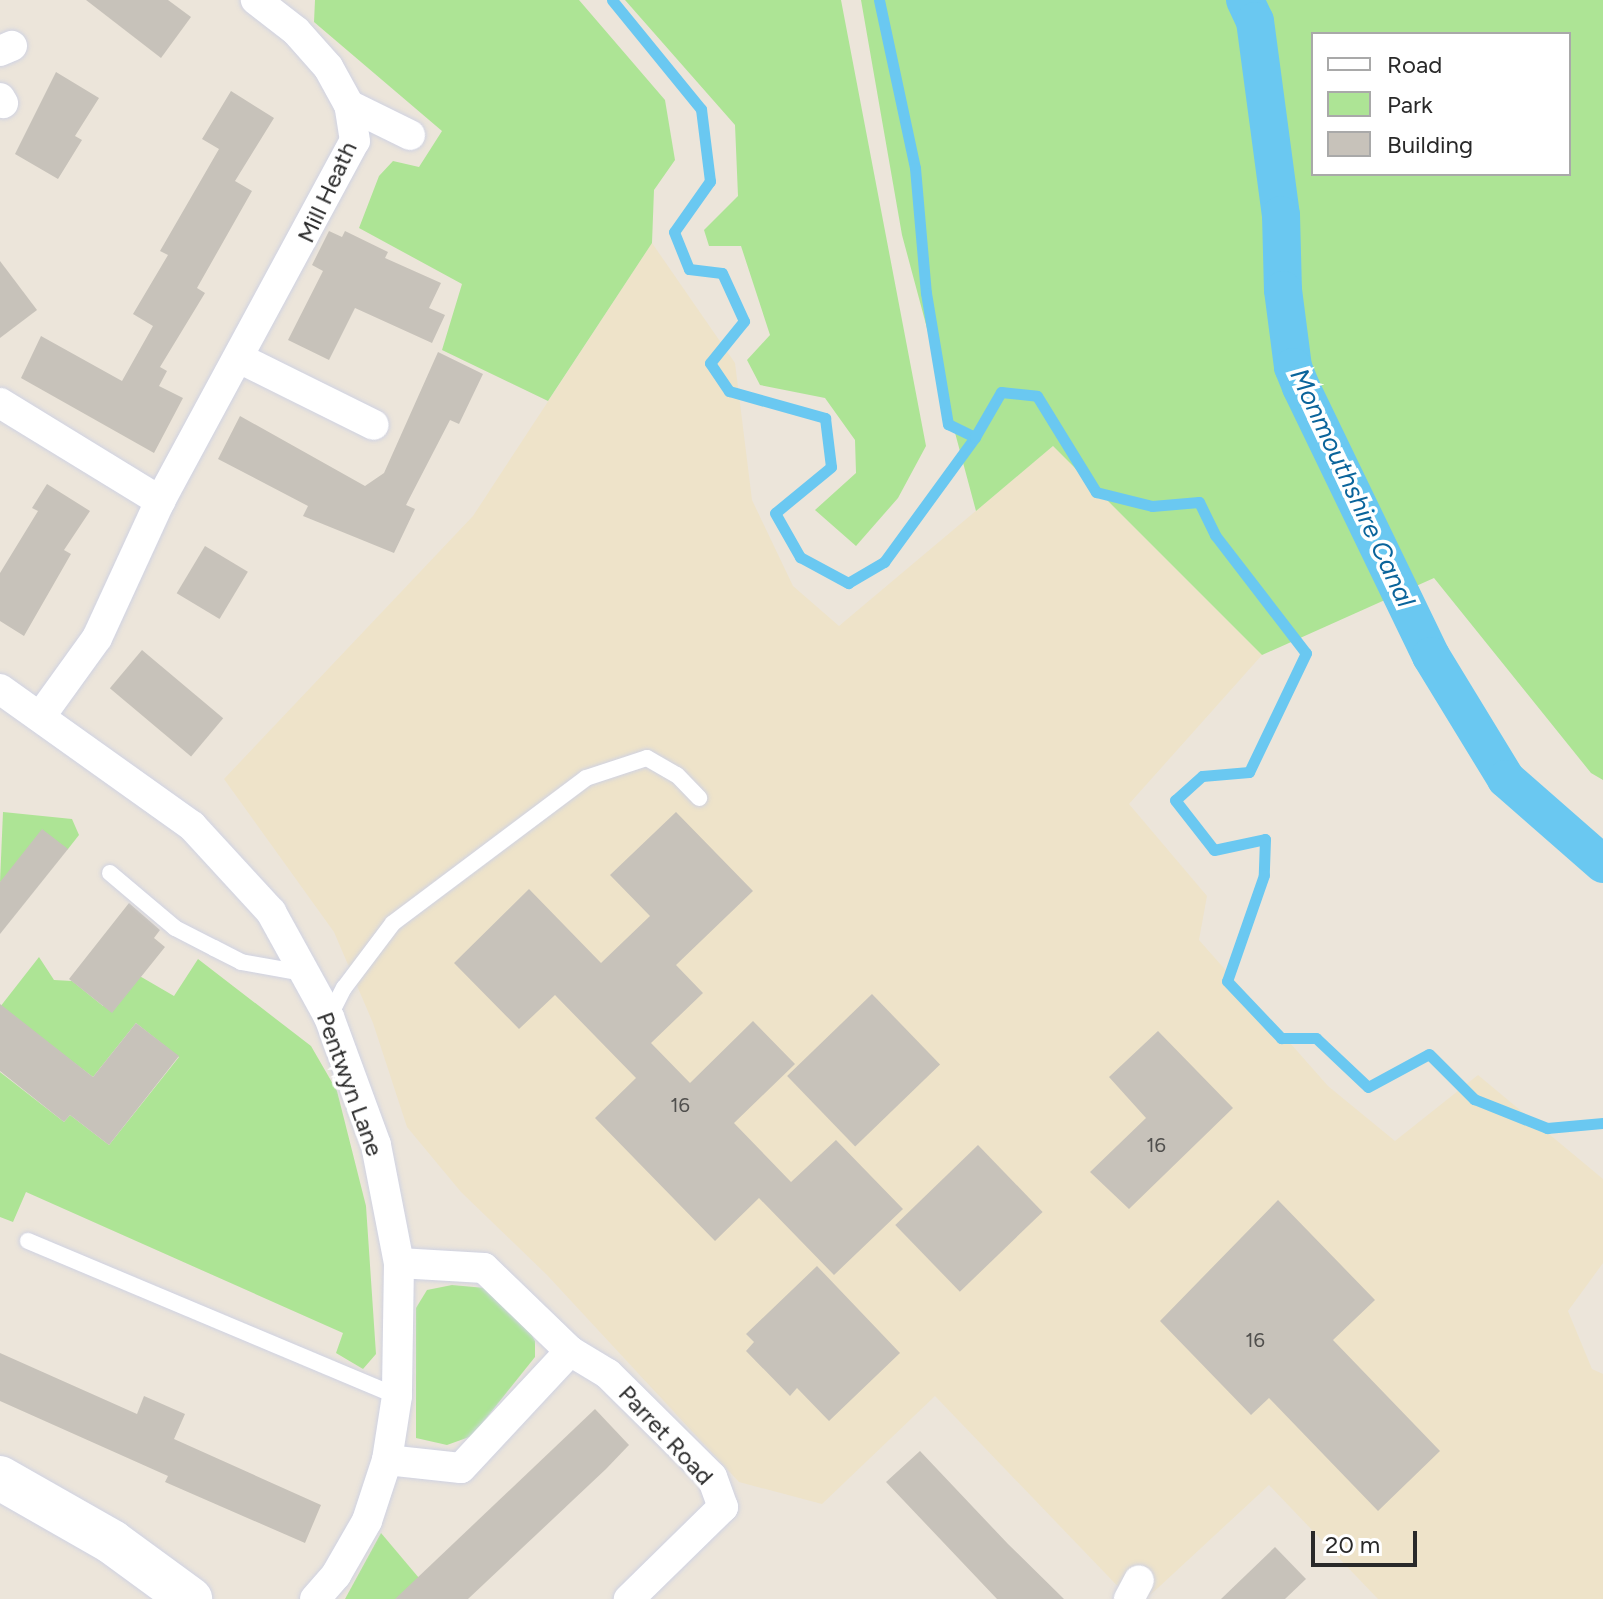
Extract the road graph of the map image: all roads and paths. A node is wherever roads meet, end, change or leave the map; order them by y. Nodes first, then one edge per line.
1 (256, 0) edge
2 (349, 105) junction
3 (410, 135) dead end
4 (241, 359) junction
5 (0, 403) edge
6 (374, 425) dead end
7 (160, 501) junction
8 (0, 689) edge
9 (40, 717) junction
10 (699, 798) dead end
11 (110, 873) dead end
12 (302, 973) junction
13 (329, 1017) junction
14 (28, 1241) dead end
15 (399, 1263) junction
16 (570, 1351) junction
17 (397, 1396) junction
18 (387, 1460) junction
19 (0, 1478) edge
20 (190, 1599) edge
21 (315, 1599) edge
22 (629, 1599) edge

1 - 2 street, Mill Heath
2 - 3 street
2 - 4 street, Mill Heath
4 - 6 street
4 - 7 street, Mill Heath
5 - 7 street
7 - 9 street, Mill Heath
8 - 9 street, Pentwyn Lane
9 - 12 street, Pentwyn Lane
10 - 13 lane
11 - 12 lane
12 - 13 street, Pentwyn Lane
13 - 15 street, Pentwyn Lane
14 - 17 lane
15 - 16 street, Parret Road
15 - 17 street, Pentwyn Lane
16 - 18 street
16 - 22 street, Parret Road
17 - 18 street, Pentwyn Lane
18 - 21 street, Pentwyn Lane
19 - 20 street

